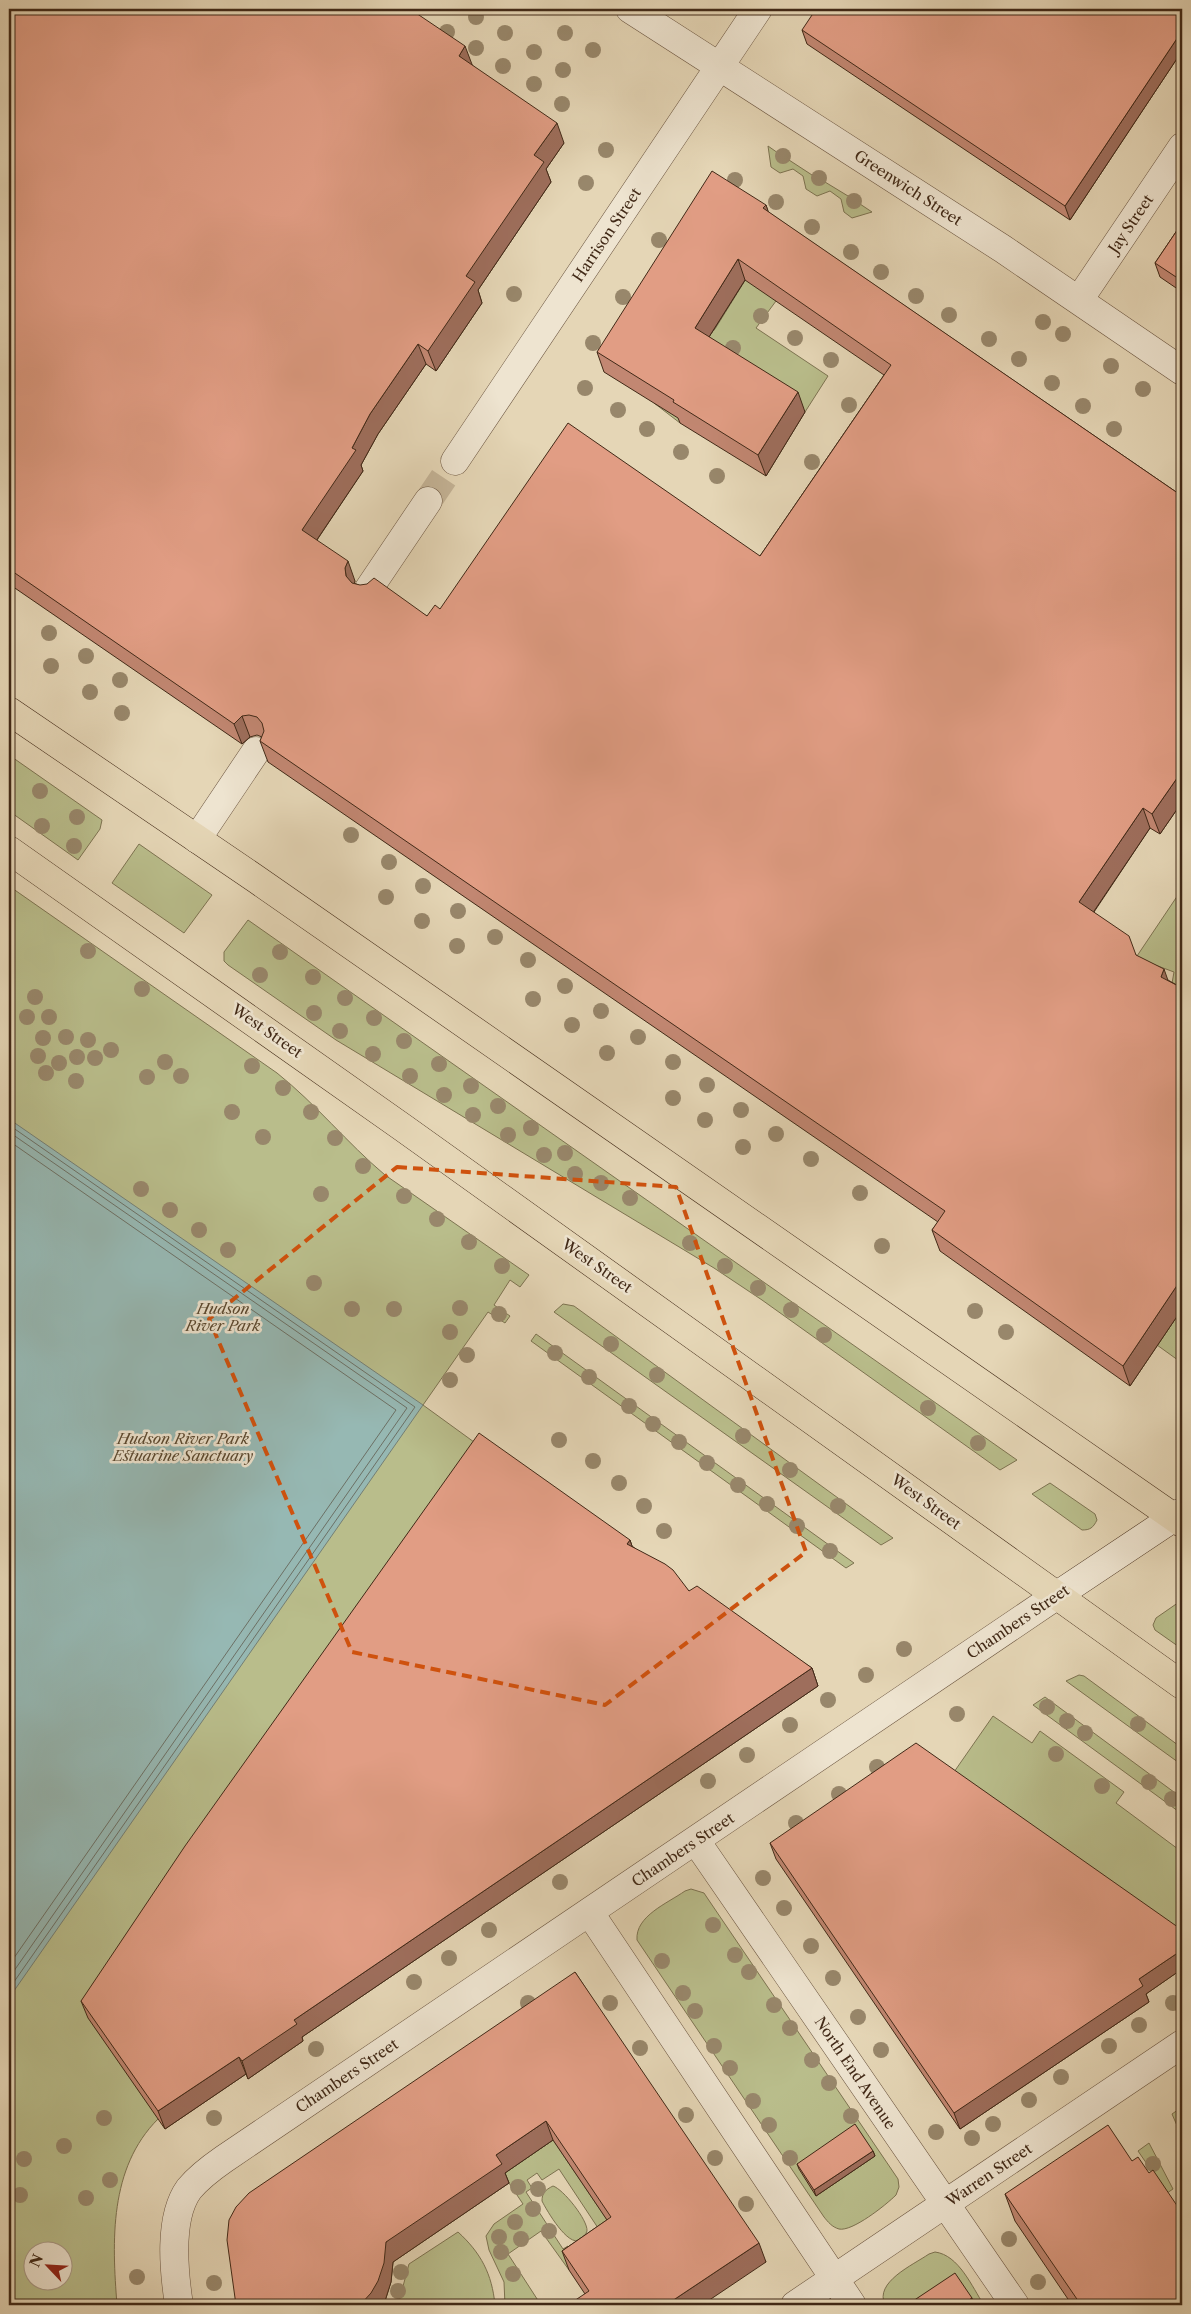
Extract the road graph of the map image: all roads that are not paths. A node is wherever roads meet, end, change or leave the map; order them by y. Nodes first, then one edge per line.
1 (630, 9) edge
2 (758, 9) edge
3 (720, 67) junction
4 (1182, 147) edge
5 (1079, 300) junction
6 (1182, 371) edge
7 (455, 461) tunnel mouth
8 (428, 501) tunnel mouth
9 (368, 590) edge
10 (9, 711) edge
11 (256, 751) edge
12 (197, 839) junction
13 (9, 850) edge
14 (1180, 1517) edge
15 (1056, 1596) junction
16 (1182, 1685) edge
17 (696, 1841) junction
18 (590, 1913) junction
19 (1182, 2044) edge
20 (946, 2204) junction
21 (834, 2279) junction
22 (179, 2305) edge
23 (795, 2305) edge
24 (852, 2305) edge
25 (1016, 2305) edge

1 - 3 street, Greenwich Street
2 - 3 street, Harrison Street
3 - 5 street, Greenwich Street
3 - 7 street, Harrison Street
4 - 5 street, Jay Street
5 - 6 street, Greenwich Street
8 - 9 street
10 - 12 highway
11 - 12 street
12 - 14 highway
13 - 15 highway, West Street
14 - 15 street, Chambers Street
15 - 16 highway, West Street
15 - 17 street, Chambers Street
17 - 18 street, Chambers Street
17 - 20 street, North End Avenue
18 - 21 street
18 - 22 street, Chambers Street
19 - 20 street, Warren Street
20 - 21 street, Warren Street
20 - 25 street, North End Avenue
21 - 23 street, Warren Street
21 - 24 street

